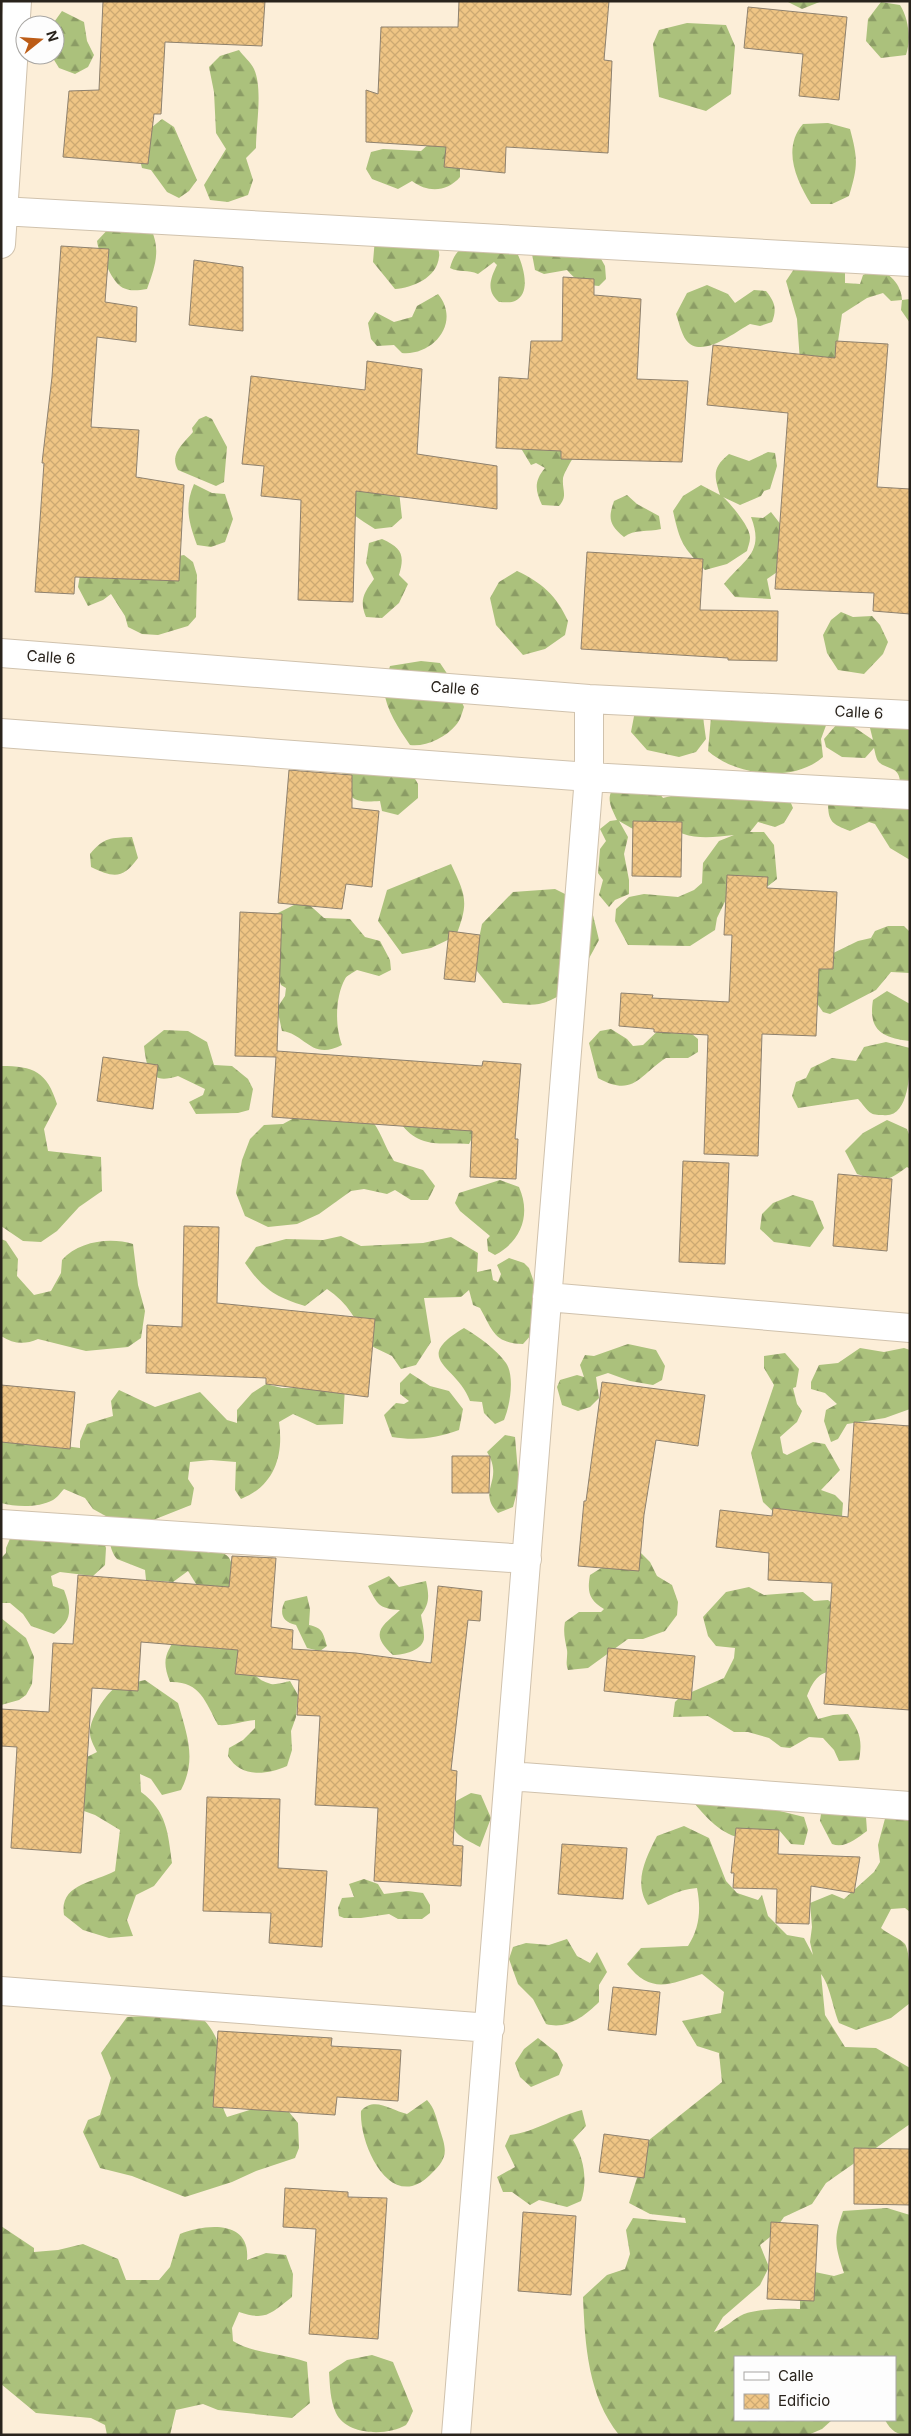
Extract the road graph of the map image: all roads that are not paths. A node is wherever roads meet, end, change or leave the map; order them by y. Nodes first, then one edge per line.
1 (17, 1) edge
2 (3, 211) edge
3 (1, 244) edge
4 (910, 262) edge
5 (1, 653) edge
6 (589, 699) junction
7 (910, 715) edge
8 (1, 733) edge
9 (589, 777) junction
10 (910, 795) edge
11 (547, 1297) junction
12 (910, 1328) edge
13 (1, 1524) edge
14 (527, 1559) junction
15 (510, 1776) junction
16 (910, 1806) edge
17 (1, 1991) edge
18 (490, 2028) junction
19 (456, 2435) edge

1 - 2 street
2 - 3 street
2 - 4 street
5 - 6 street, Calle 6
6 - 7 street, Calle 6
6 - 9 street
8 - 9 street
9 - 10 street
9 - 11 street
11 - 12 street
11 - 14 street
13 - 14 street
14 - 15 street
15 - 16 street
15 - 18 street
17 - 18 street
18 - 19 street

